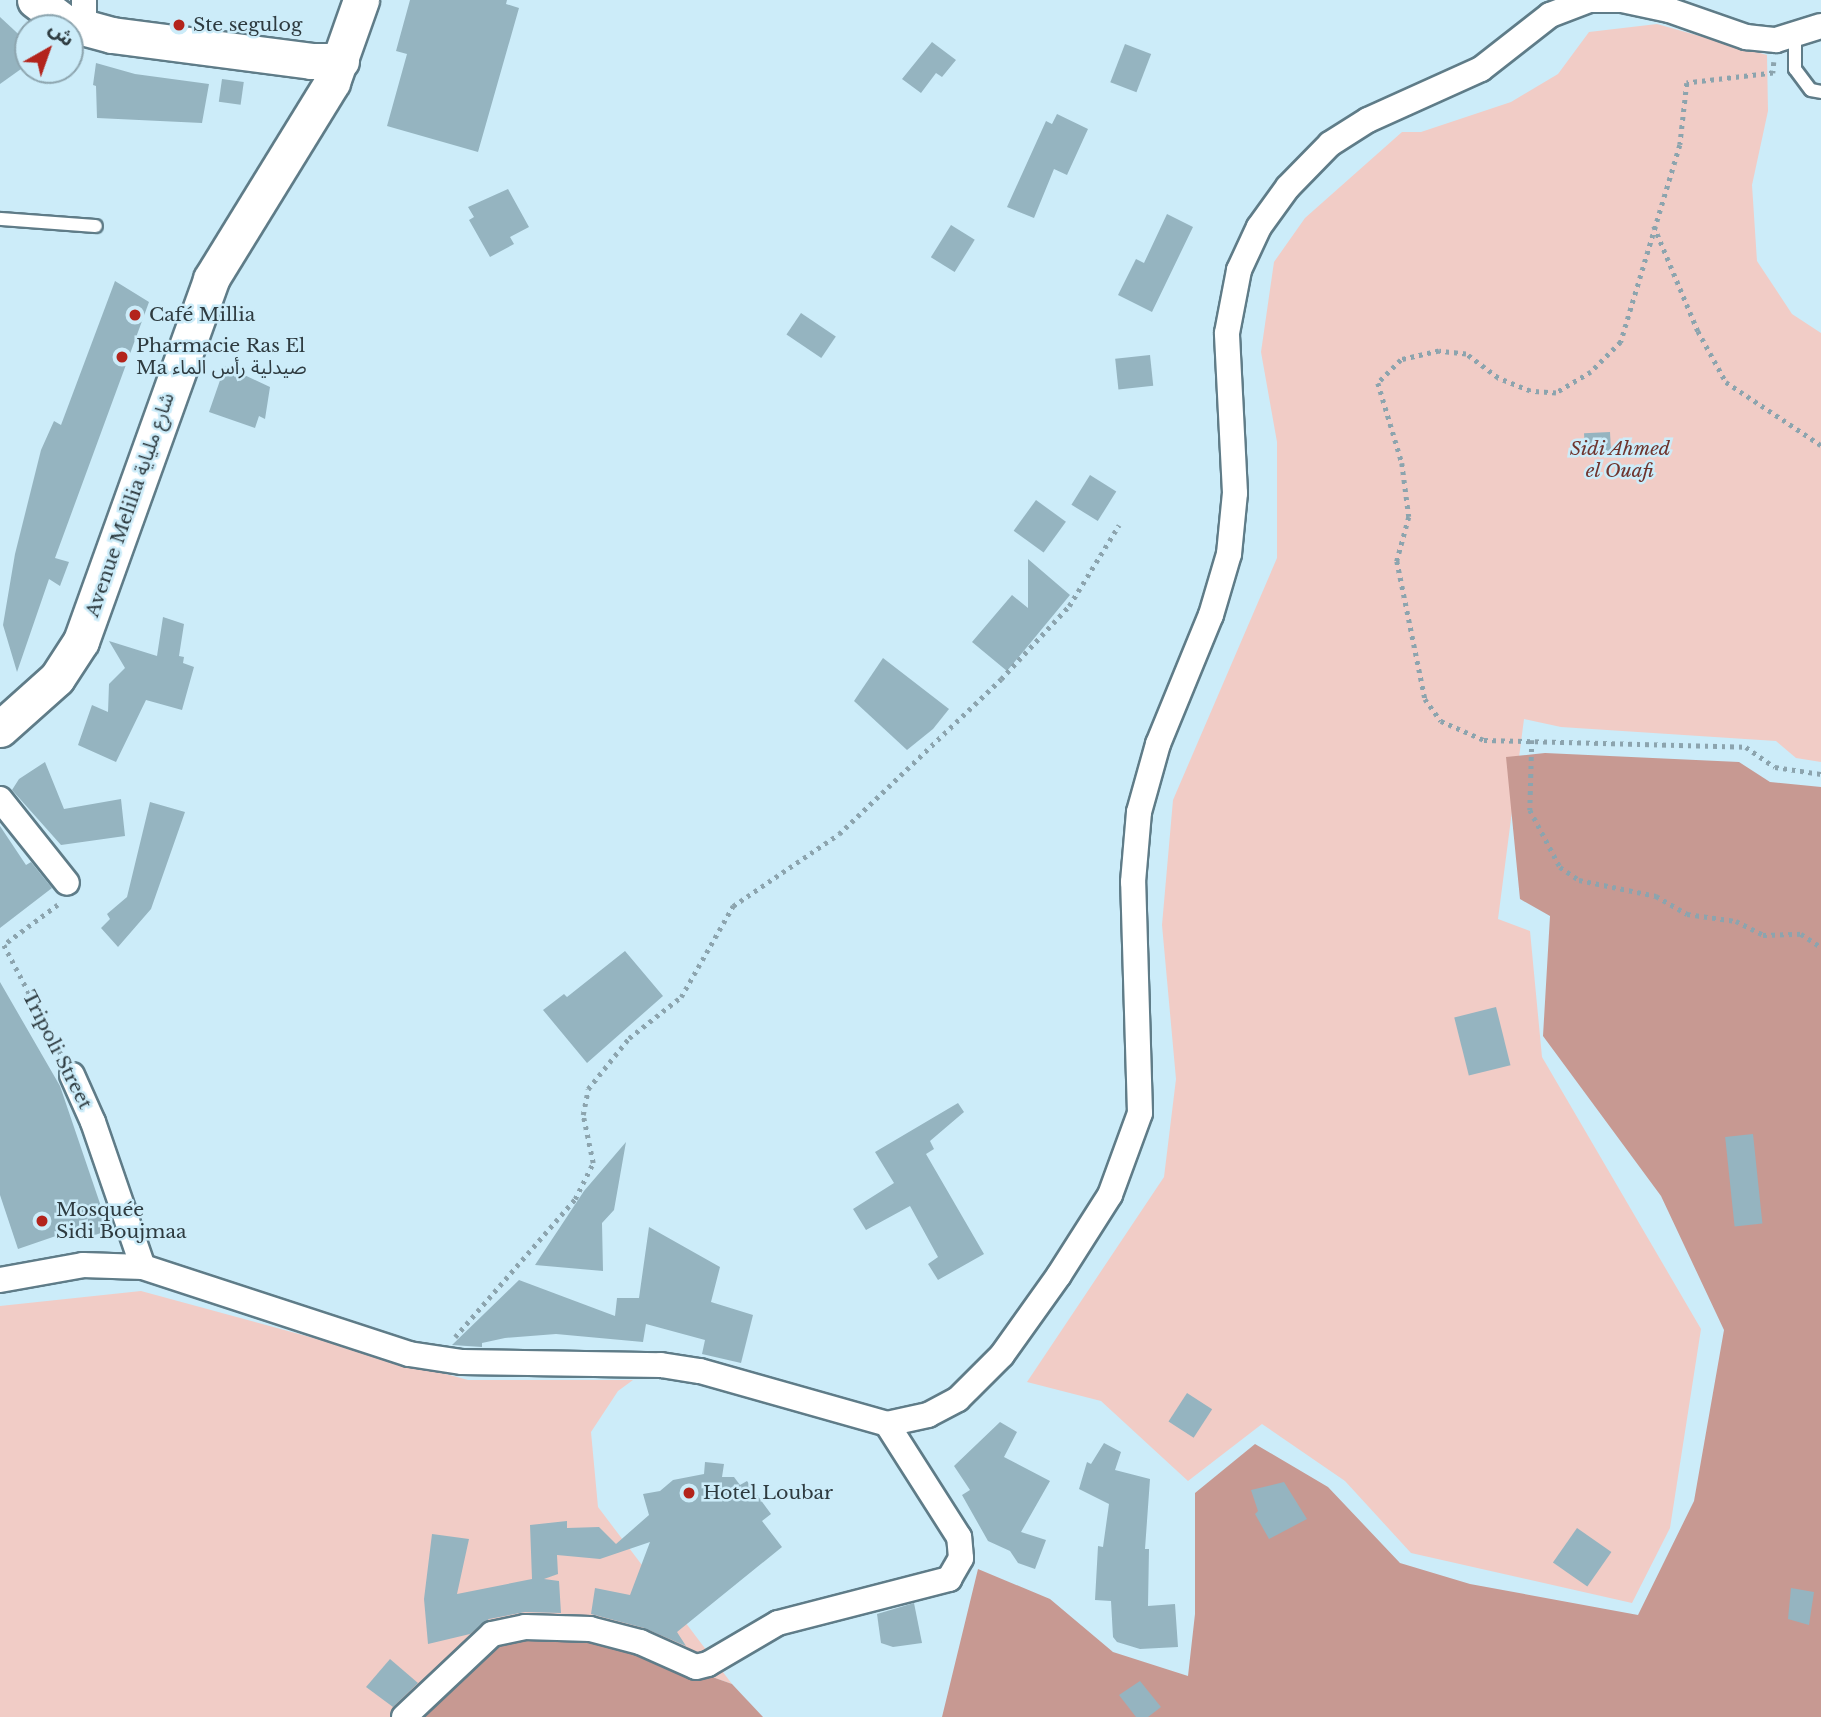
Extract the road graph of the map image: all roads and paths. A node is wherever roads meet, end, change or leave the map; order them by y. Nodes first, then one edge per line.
1 (35, 0) edge
2 (361, 0) edge
3 (53, 14) edge
4 (84, 15) edge
5 (1821, 26) edge
6 (1795, 36) junction
7 (341, 61) junction
8 (1773, 73) dead end
9 (1821, 92) edge
10 (0, 219) edge
11 (1654, 225) junction
12 (96, 226) dead end
13 (1821, 445) edge
14 (1119, 525) dead end
15 (0, 729) edge
16 (1532, 740) junction
17 (1821, 774) edge
18 (0, 799) edge
19 (67, 883) joint
20 (1821, 947) edge
21 (72, 1075) joint
22 (143, 1267) junction
23 (0, 1280) edge
24 (436, 1358) junction
25 (887, 1424) junction
26 (404, 1717) edge

1 - 3 street
2 - 7 street, Avenue Melilia شارع ملياية
4 - 7 street
5 - 6 street
6 - 9 lane
6 - 25 street
7 - 15 street, Avenue Melilia شارع ملياية
8 - 11 path
10 - 12 lane
11 - 13 path
11 - 16 path
14 - 24 path
16 - 17 path
16 - 20 path
18 - 19 street
19 - 21 path, Tripoli Street
21 - 22 street, Tripoli Street
22 - 23 street
22 - 24 street
24 - 25 street
25 - 26 street

